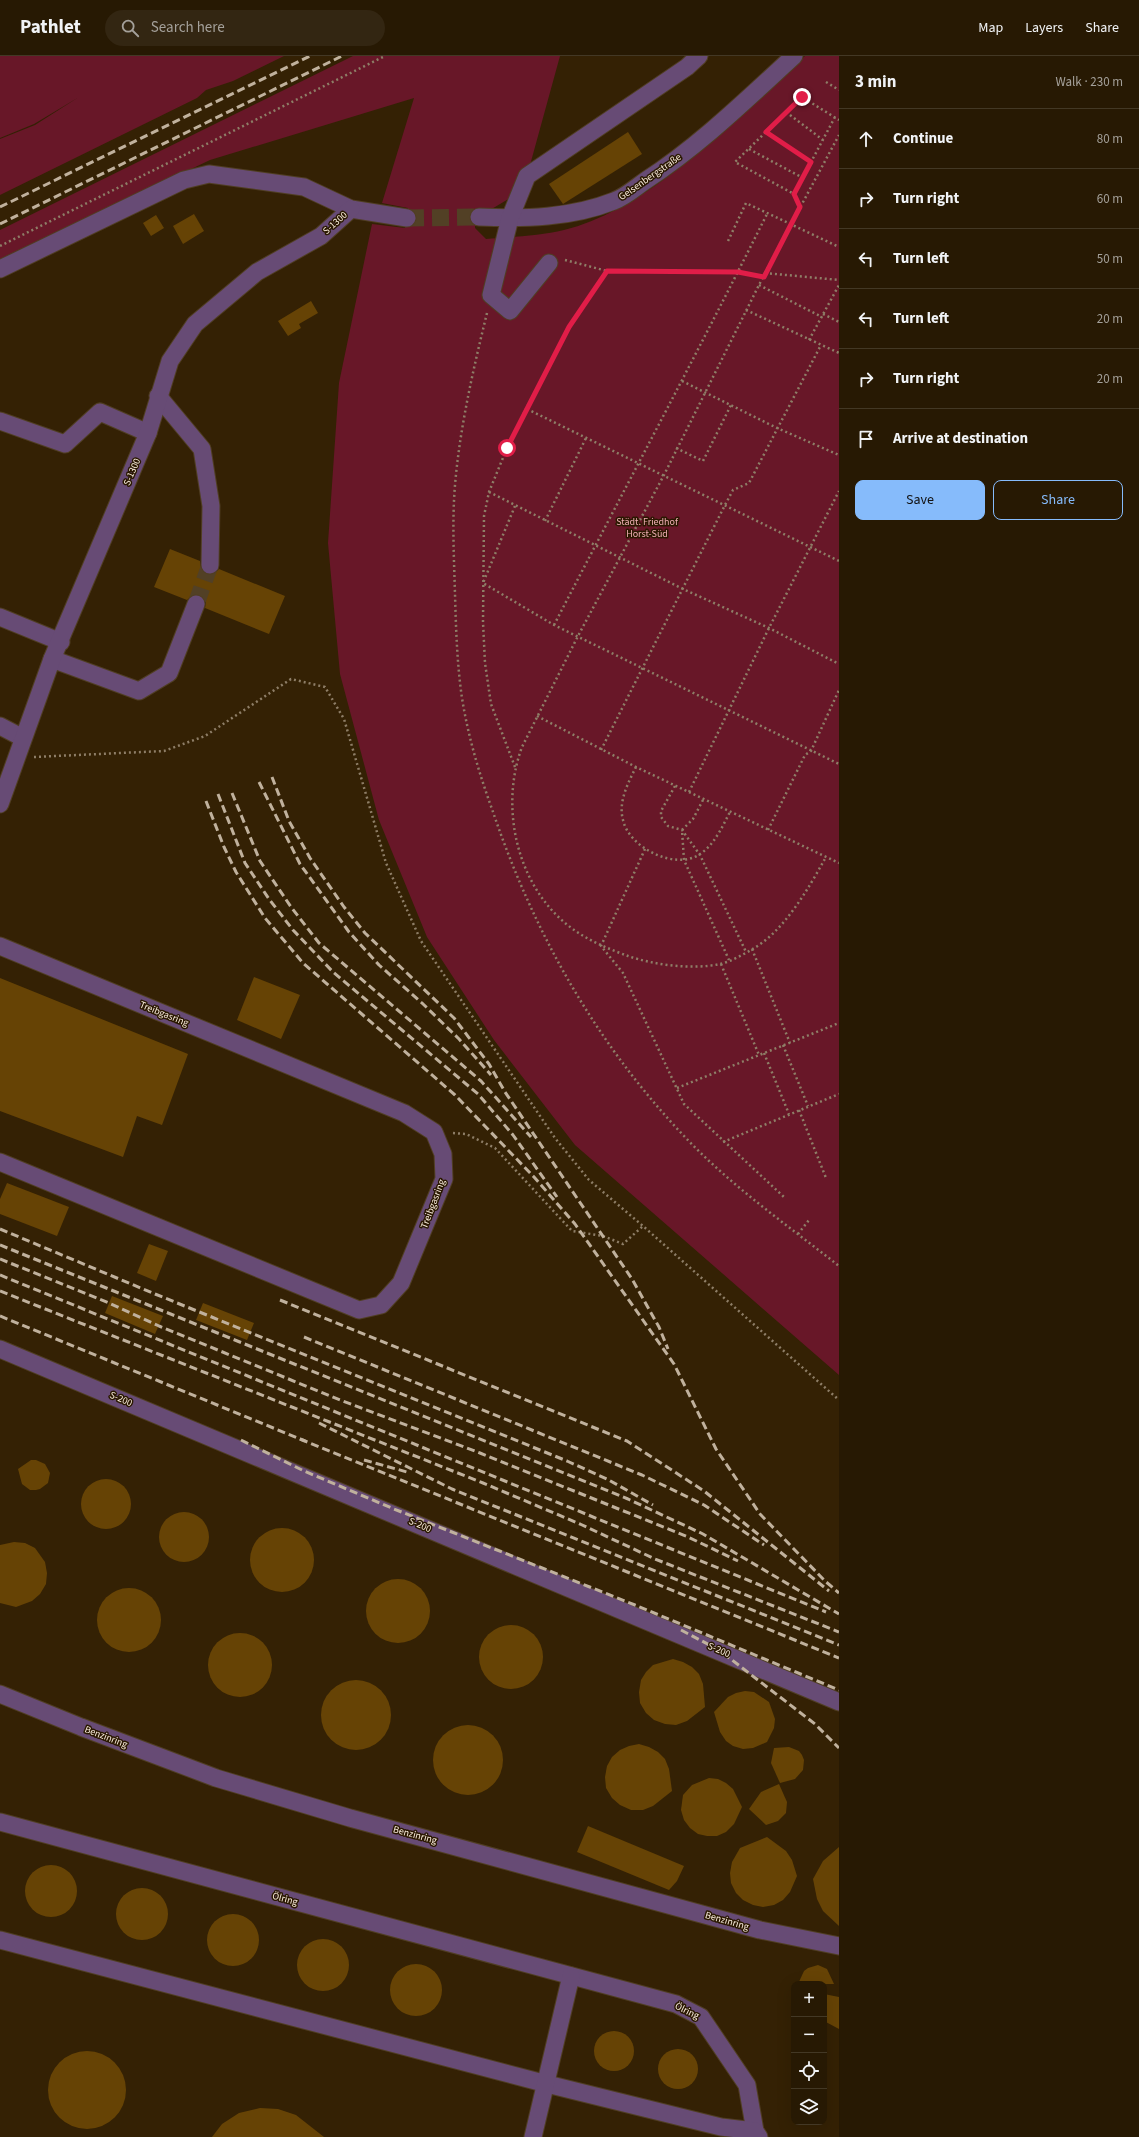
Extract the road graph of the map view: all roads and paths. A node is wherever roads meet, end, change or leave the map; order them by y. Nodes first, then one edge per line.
1 (384, 56) edge
2 (699, 56) edge
3 (794, 56) edge
4 (826, 82) dead end
5 (839, 90) edge
6 (786, 112) junction
7 (835, 118) junction
8 (839, 120) edge
9 (766, 132) junction
10 (839, 136) edge
11 (823, 140) junction
12 (749, 149) junction
13 (811, 162) junction
14 (802, 178) junction
15 (794, 194) junction
16 (800, 207) junction
17 (351, 209) junction
18 (767, 214) junction
19 (479, 217) tunnel mouth
20 (406, 218) tunnel mouth
21 (510, 218) junction
22 (790, 225) junction
23 (728, 241) dead end
24 (0, 246) edge
25 (839, 247) edge
26 (549, 263) joint
27 (0, 269) edge
28 (607, 271) junction
29 (738, 272) junction
30 (765, 273) junction
31 (764, 277) junction
32 (839, 280) edge
33 (759, 285) junction
34 (839, 285) edge
35 (491, 295) junction
36 (746, 310) junction
37 (823, 316) junction
38 (839, 322) edge
39 (809, 340) junction
40 (821, 345) junction
41 (839, 354) edge
42 (682, 381) junction
43 (706, 392) junction
44 (158, 396) junction
45 (731, 405) junction
46 (526, 409) junction
47 (0, 420) edge
48 (777, 428) junction
49 (148, 433) junction
50 (586, 438) junction
51 (676, 448) junction
52 (839, 455) edge
53 (638, 462) junction
54 (664, 475) junction
55 (839, 491) edge
56 (489, 492) junction
57 (725, 505) junction
58 (515, 506) junction
59 (545, 521) junction
60 (595, 545) junction
61 (810, 547) junction
62 (619, 557) junction
63 (839, 561) edge
64 (210, 565) tunnel mouth
65 (483, 583) junction
66 (683, 590) junction
67 (196, 604) tunnel mouth
68 (0, 617) edge
69 (554, 625) junction
70 (769, 628) junction
71 (578, 636) junction
72 (61, 642) junction
73 (52, 659) junction
74 (839, 664) edge
75 (643, 669) junction
76 (839, 690) edge
77 (729, 710) junction
78 (537, 716) junction
79 (0, 726) edge
80 (23, 738) junction
81 (602, 750) junction
82 (811, 751) junction
83 (18, 758) junction
84 (839, 764) edge
85 (515, 766) junction
86 (636, 767) junction
87 (675, 786) junction
88 (689, 792) junction
89 (703, 800) junction
90 (0, 804) edge
91 (730, 812) junction
92 (682, 830) junction
93 (768, 830) junction
94 (645, 849) junction
95 (700, 855) junction
96 (826, 857) junction
97 (684, 860) junction
98 (839, 864) edge
99 (0, 946) edge
100 (601, 946) junction
101 (752, 949) junction
102 (746, 952) junction
103 (729, 960) junction
104 (721, 964) junction
105 (839, 1023) edge
106 (790, 1043) junction
107 (783, 1045) junction
108 (764, 1053) junction
109 (759, 1055) junction
110 (677, 1088) junction
111 (839, 1094) edge
112 (808, 1106) junction
113 (799, 1110) junction
114 (789, 1114) junction
115 (434, 1132) junction
116 (723, 1142) junction
117 (0, 1162) edge
118 (826, 1178) dead end
119 (784, 1197) dead end
120 (809, 1220) dead end
121 (643, 1226) junction
122 (798, 1234) junction
123 (839, 1266) edge
124 (0, 1349) edge
125 (839, 1400) edge
126 (0, 1694) edge
127 (839, 1702) edge
128 (0, 1822) edge
129 (0, 1940) edge
130 (839, 1946) edge
131 (571, 1976) junction
132 (547, 2084) junction
133 (757, 2134) edge
134 (533, 2137) edge

1 - 24 path
2 - 21 street
3 - 21 street, Gelsenbergstraße
4 - 5 path
6 - 7 path
6 - 9 path
6 - 11 path
7 - 8 path
7 - 11 path
9 - 12 path
9 - 13 path
10 - 16 path
11 - 13 path
12 - 14 path
12 - 15 path
13 - 14 path
14 - 15 path
15 - 16 path
16 - 22 path
17 - 20 street
17 - 27 street
17 - 44 street, S-1300
18 - 22 path
18 - 23 path
18 - 29 path
19 - 21 street, Gelsenbergstraße
21 - 35 street
22 - 25 path
22 - 30 path
26 - 28 path
26 - 35 street
28 - 29 path
28 - 46 path
29 - 31 path
29 - 42 path
30 - 31 path
30 - 32 path
31 - 33 path
33 - 36 path
33 - 37 path
34 - 37 path
35 - 122 path
36 - 39 path
36 - 43 path
37 - 38 path
37 - 39 path
39 - 40 path
40 - 41 path
40 - 48 path
42 - 43 path
42 - 53 path
43 - 45 path
43 - 51 path
44 - 49 street, S-1300
44 - 64 street
45 - 48 path
45 - 51 path
46 - 50 path
46 - 56 path
47 - 49 street
48 - 52 path
48 - 57 path
49 - 72 street, S-1300
50 - 53 path
50 - 59 path
51 - 54 path
53 - 54 path
53 - 60 path
54 - 57 path
54 - 62 path
55 - 61 path
56 - 58 path
56 - 65 path
57 - 61 path
57 - 66 path
58 - 59 path
58 - 65 path
59 - 60 path
60 - 62 path
60 - 69 path
61 - 63 path
61 - 70 path
62 - 66 path
62 - 71 path
65 - 69 path
65 - 85 path
66 - 70 path
66 - 75 path
67 - 73 street
68 - 72 street
69 - 71 path
70 - 74 path
70 - 77 path
71 - 75 path
71 - 78 path
72 - 73 street, S-1300
73 - 80 street, S-1300
75 - 77 path
75 - 81 path
76 - 82 path
77 - 82 path
77 - 88 path
78 - 81 path
78 - 85 path
79 - 80 street
80 - 83 street, S-1300
81 - 86 path
82 - 84 path
82 - 93 path
83 - 90 street, S-1300
83 - 121 path
85 - 100 path
86 - 87 path
86 - 94 path
87 - 88 path
87 - 92 path
88 - 89 path
89 - 91 path
89 - 92 path
91 - 93 path
91 - 95 path
92 - 95 path
92 - 97 path
93 - 96 path
94 - 97 path
94 - 100 path
95 - 97 path
95 - 102 path
96 - 98 path
96 - 101 path
97 - 103 path
99 - 115 street, Treibgasring
100 - 104 path
100 - 110 path
101 - 102 path
101 - 106 path
102 - 103 path
103 - 104 path
104 - 109 path
105 - 106 path
106 - 107 path
107 - 108 path
107 - 112 path
108 - 109 path
108 - 114 path
109 - 110 path
110 - 116 path
111 - 112 path
112 - 113 path
113 - 114 path
113 - 118 path
114 - 116 path
115 - 117 street, Treibgasring
115 - 121 path
116 - 119 path
120 - 122 path
121 - 125 path
122 - 123 path
124 - 127 street, S-200
126 - 130 street, Benzinring
128 - 131 street, Ölring
129 - 132 street, Ölring
131 - 132 street
131 - 133 street, Ölring
132 - 133 street, Ölring
132 - 134 street

